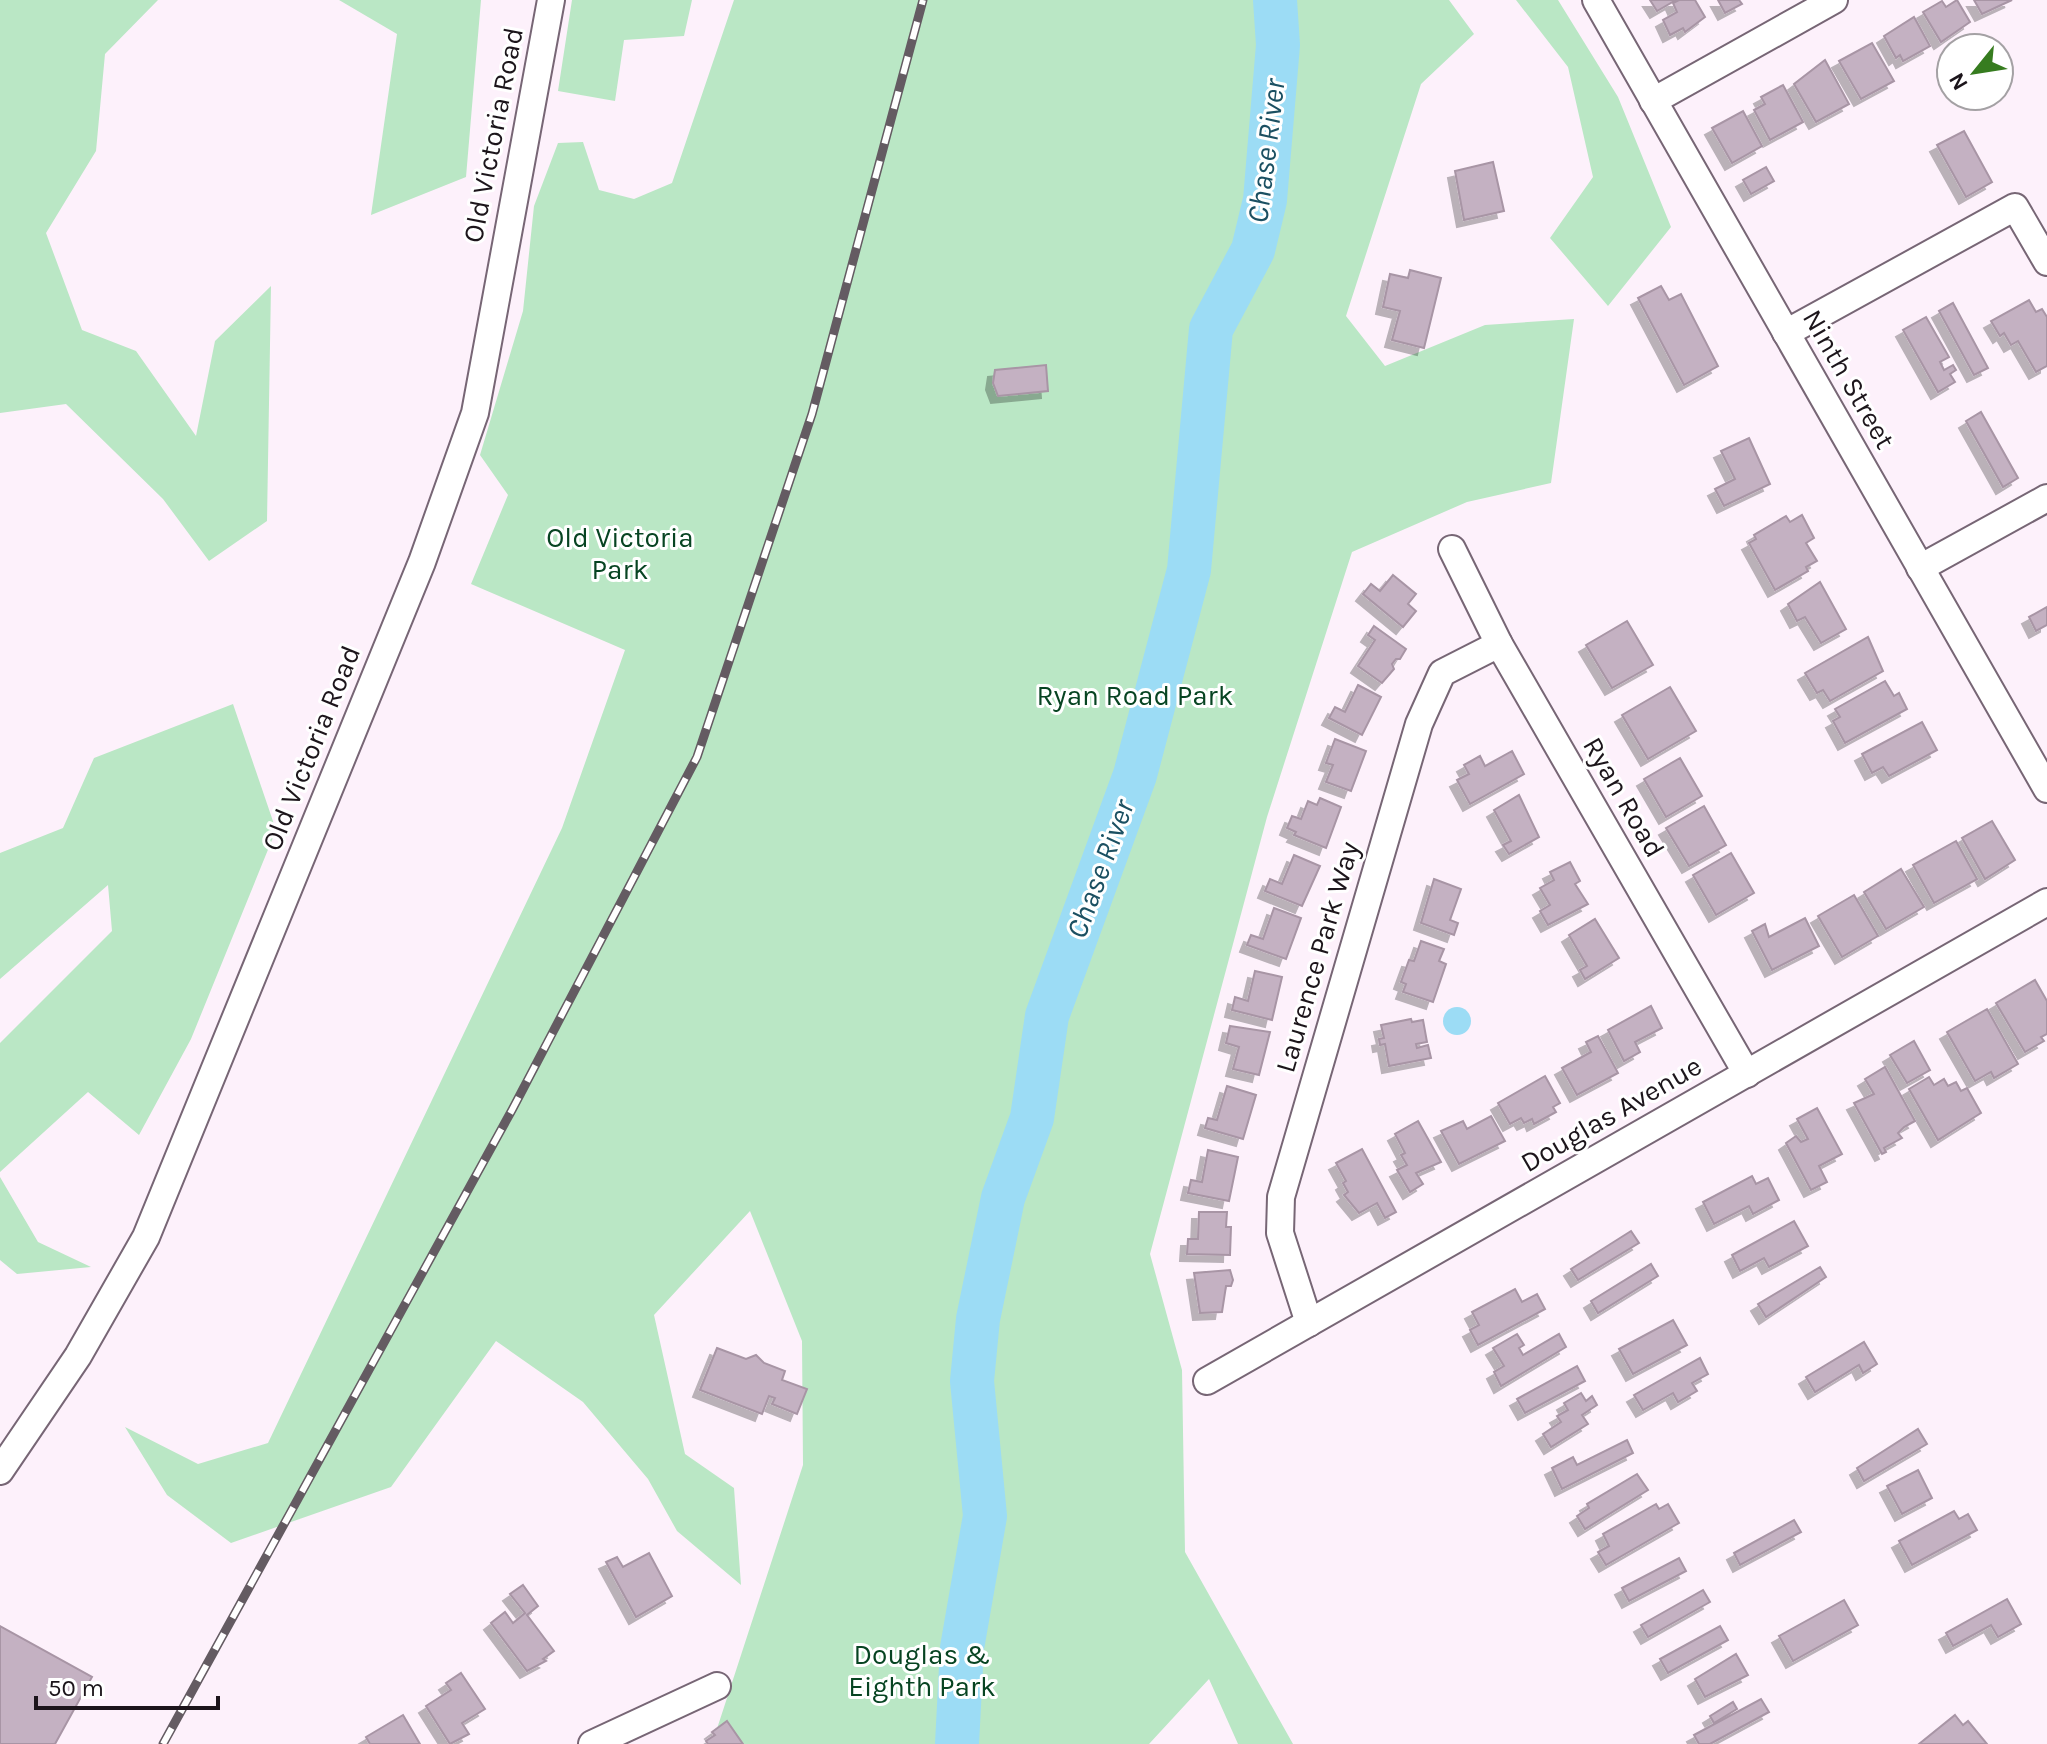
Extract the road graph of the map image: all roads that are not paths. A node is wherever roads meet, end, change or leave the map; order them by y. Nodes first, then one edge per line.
1 (551, 0) edge
2 (1596, 0) edge
3 (1834, 0) edge
4 (1653, 101) junction
5 (2047, 262) edge
6 (1786, 333) junction
7 (2047, 498) edge
8 (1452, 549) dead end
9 (1920, 568) junction
10 (1499, 644) junction
11 (2047, 789) edge
12 (2047, 902) edge
13 (1747, 1074) junction
14 (1309, 1323) junction
15 (1207, 1381) dead end
16 (0, 1471) edge
17 (717, 1686) dead end
18 (592, 1744) edge

1 - 16 street, Old Victoria Road
2 - 4 street, Ninth Street
3 - 4 street
4 - 6 street, Ninth Street
5 - 6 street
6 - 9 street, Ninth Street
7 - 9 street
8 - 10 street, Ryan Road
9 - 11 street, Ninth Street
10 - 13 street, Ryan Road
10 - 14 street, Laurence Park Way
12 - 13 street, Douglas Avenue
13 - 14 street, Douglas Avenue
14 - 15 street, Douglas Avenue
17 - 18 street

